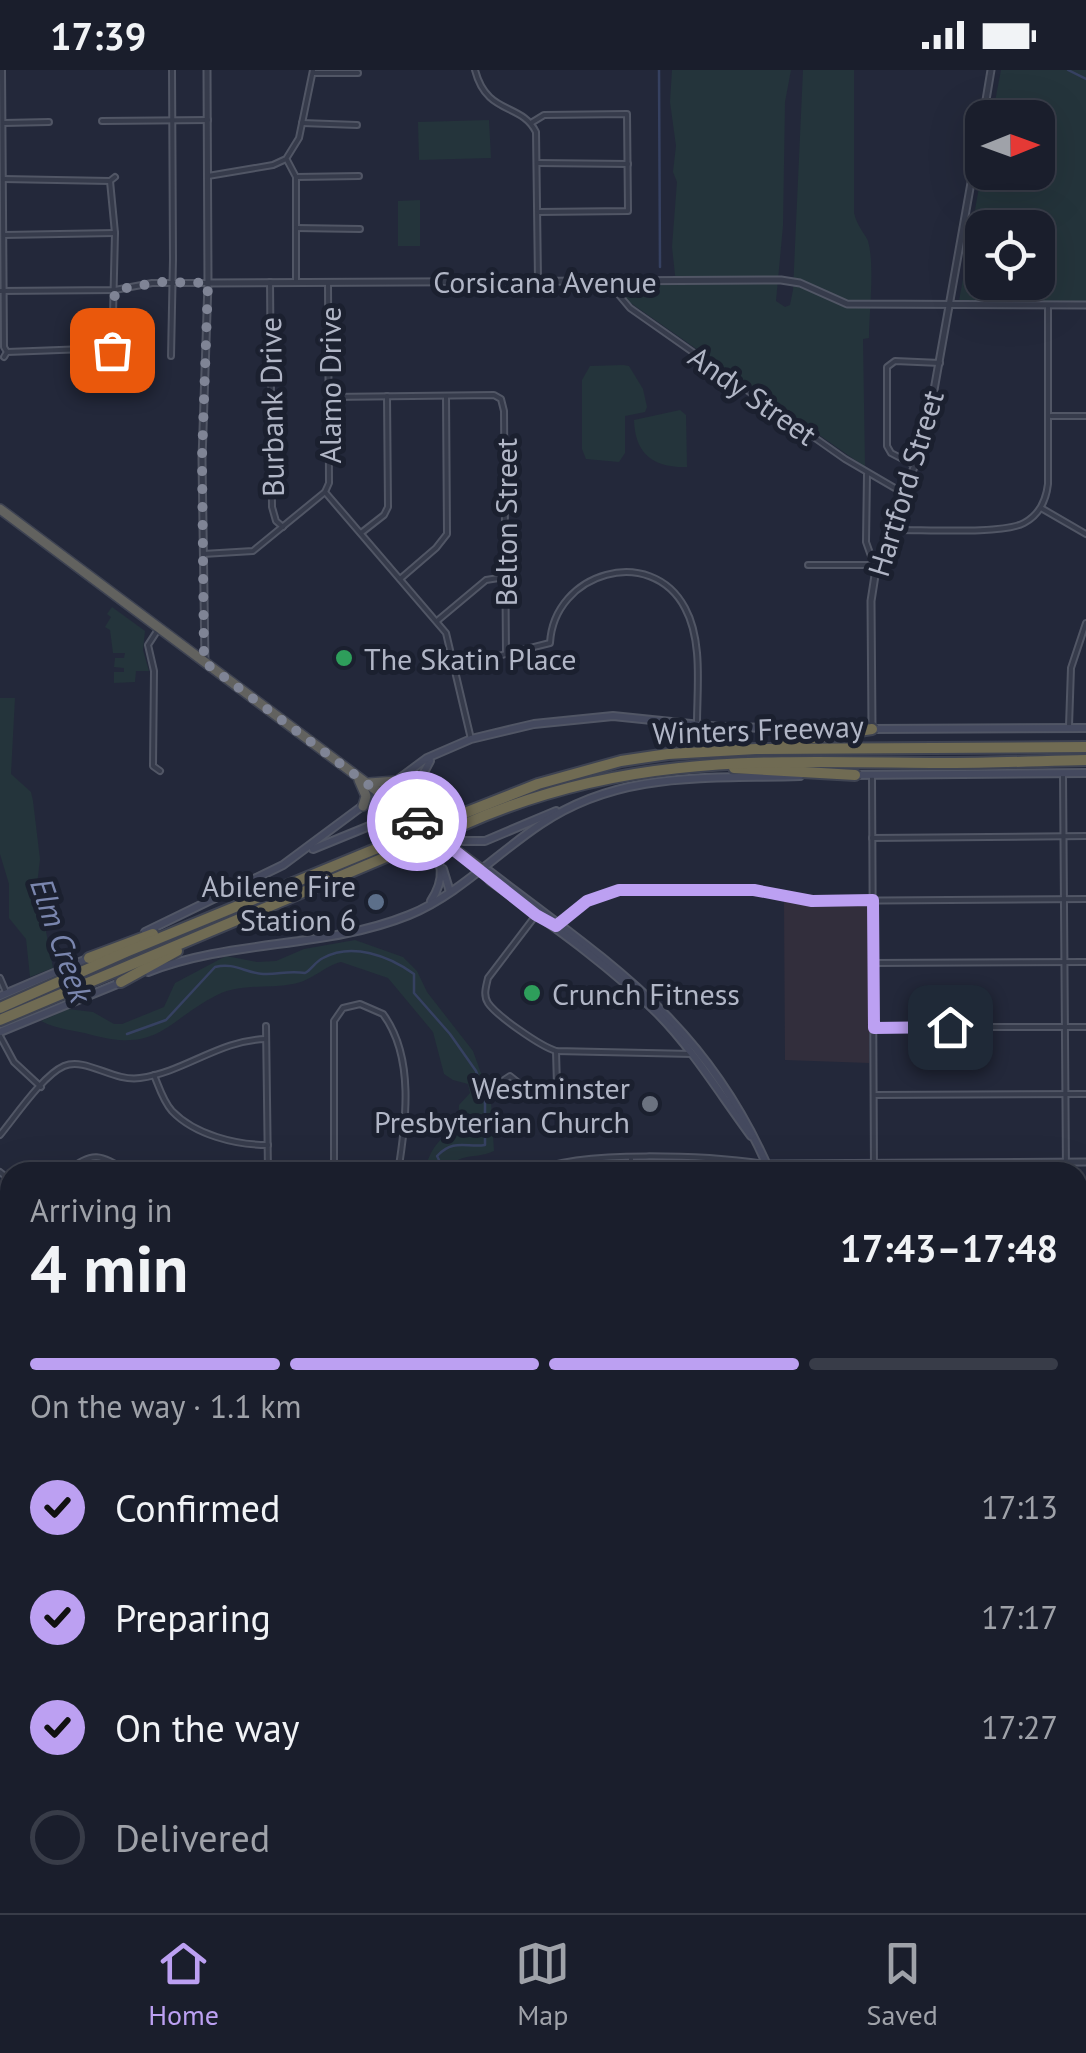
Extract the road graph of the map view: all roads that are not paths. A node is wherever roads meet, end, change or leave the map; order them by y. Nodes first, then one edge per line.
1 (2, 70) edge
2 (172, 70) edge
3 (207, 70) edge
4 (474, 70) edge
5 (991, 70) edge
6 (313, 72) edge
7 (358, 73) dead end
8 (986, 100) edge
9 (172, 120) junction
10 (208, 120) junction
11 (49, 122) dead end
12 (102, 122) dead end
13 (3, 123) junction
14 (532, 123) junction
15 (302, 124) junction
16 (357, 125) dead end
17 (286, 159) junction
18 (537, 163) junction
19 (628, 164) junction
20 (208, 176) junction
21 (296, 176) junction
22 (359, 176) dead end
23 (3, 179) junction
24 (970, 190) edge
25 (538, 212) junction
26 (296, 228) junction
27 (360, 228) dead end
28 (115, 233) junction
29 (4, 235) junction
30 (538, 280) junction
31 (616, 280) junction
32 (173, 282) junction
33 (270, 282) junction
34 (296, 282) junction
35 (328, 282) junction
36 (208, 283) junction
37 (115, 290) junction
38 (2, 291) edge
39 (950, 305) junction
40 (1048, 306) junction
41 (1086, 306) edge
42 (170, 356) dead end
43 (940, 363) junction
44 (387, 396) junction
45 (446, 396) junction
46 (330, 397) junction
47 (1048, 416) junction
48 (1086, 416) edge
49 (916, 466) junction
50 (866, 472) junction
51 (325, 492) junction
52 (906, 494) junction
53 (0, 508) edge
54 (1041, 508) junction
55 (283, 528) junction
56 (889, 530) junction
57 (362, 534) junction
58 (1086, 534) edge
59 (203, 554) junction
60 (878, 558) junction
61 (808, 566) dead end
62 (876, 569) junction
63 (506, 577) junction
64 (400, 579) junction
65 (438, 622) junction
66 (1086, 624) edge
67 (158, 628) junction
68 (506, 654) junction
69 (204, 662) junction
70 (454, 667) junction
71 (698, 724) junction
72 (1069, 728) junction
73 (1086, 728) edge
74 (872, 729) junction
75 (471, 739) junction
76 (1086, 748) edge
77 (442, 750) junction
78 (706, 750) junction
79 (1086, 760) edge
80 (683, 766) junction
81 (160, 771) dead end
82 (1063, 773) junction
83 (1086, 773) edge
84 (872, 774) junction
85 (855, 775) junction
86 (362, 780) junction
87 (396, 781) junction
88 (380, 793) junction
89 (572, 804) junction
90 (363, 806) junction
91 (1063, 836) junction
92 (1086, 836) edge
93 (872, 838) junction
94 (304, 852) junction
95 (499, 855) junction
96 (480, 868) junction
97 (442, 869) junction
98 (500, 879) junction
99 (490, 881) junction
100 (464, 882) junction
101 (450, 892) junction
102 (267, 893) junction
103 (295, 894) junction
104 (1086, 899) edge
105 (873, 900) junction
106 (1063, 900) junction
107 (427, 906) junction
108 (536, 915) junction
109 (545, 922) junction
110 (560, 925) junction
111 (90, 958) junction
112 (1064, 962) junction
113 (1086, 962) edge
114 (872, 963) junction
115 (0, 978) edge
116 (122, 982) junction
117 (65, 986) junction
118 (3, 995) edge
119 (34, 1000) junction
120 (0, 1008) edge
121 (0, 1020) edge
122 (266, 1026) dead end
123 (1064, 1027) junction
124 (1086, 1027) edge
125 (874, 1028) junction
126 (0, 1034) edge
127 (266, 1040) junction
128 (556, 1051) junction
129 (692, 1054) junction
130 (702, 1054) junction
131 (154, 1075) junction
132 (495, 1086) dead end
133 (41, 1087) junction
134 (874, 1094) junction
135 (1065, 1094) junction
136 (1086, 1094) edge
137 (744, 1121) junction
138 (0, 1135) edge
139 (268, 1146) junction
140 (630, 1159) joint
141 (80, 1162) edge
142 (106, 1162) edge
143 (268, 1162) edge
144 (334, 1162) edge
145 (399, 1162) edge
146 (565, 1162) edge
147 (753, 1162) edge
148 (765, 1162) edge
149 (874, 1162) edge
150 (994, 1162) edge
151 (1066, 1162) junction
152 (1086, 1162) edge

1 - 13 street
2 - 9 street
3 - 10 street
4 - 14 street
5 - 8 street, Hartford Street
6 - 7 street
6 - 15 street
9 - 10 street
9 - 12 street
9 - 32 street
10 - 20 street
11 - 13 street
13 - 23 street
14 - 18 street
14 - 19 street
15 - 16 street
15 - 17 street
17 - 20 street
17 - 21 street
18 - 19 street
18 - 25 street
19 - 25 street
20 - 36 street
21 - 22 street
21 - 26 street
23 - 28 street
23 - 29 street
24 - 39 street, Hartford Street
25 - 30 street
26 - 27 street
26 - 34 street
28 - 29 street
28 - 37 street
29 - 38 street
30 - 31 street, Corsicana Avenue
30 - 35 street, Corsicana Avenue
31 - 39 street, Corsicana Avenue
31 - 50 street, Andy Street
32 - 36 street, Corsicana Avenue
32 - 37 street, Corsicana Avenue
32 - 42 street
33 - 34 street, Corsicana Avenue
33 - 36 street, Corsicana Avenue
33 - 55 street, Burbank Drive
34 - 35 street, Corsicana Avenue
35 - 46 street, Alamo Drive
36 - 59 street
37 - 38 street, Corsicana Avenue
37 - 38 street
39 - 40 street, Corsicana Avenue
39 - 43 street, Hartford Street
40 - 41 street, Corsicana Avenue
40 - 47 street
43 - 49 street, Hartford Street
43 - 49 street
44 - 45 street
44 - 46 street
44 - 57 street
45 - 63 street, Belton Street
45 - 64 street
46 - 51 street, Alamo Drive
47 - 48 street
47 - 54 street
49 - 52 street, Hartford Street
50 - 52 street, Andy Street
50 - 60 street
51 - 55 street
51 - 57 street, Alamo Drive
52 - 56 street, Hartford Street
53 - 67 highway
54 - 56 street
54 - 58 street
55 - 59 street
56 - 60 street, Hartford Street
57 - 64 street, Alamo Drive
59 - 69 street
60 - 62 street, Hartford Street
61 - 62 street
62 - 74 street, Hartford Street
63 - 65 street
63 - 68 street, Belton Street
64 - 65 street, Alamo Drive
65 - 70 street, Alamo Drive
66 - 72 street
67 - 69 highway
67 - 81 street
68 - 70 street
68 - 71 street
69 - 86 highway
70 - 75 street, Alamo Drive
71 - 74 main road
71 - 75 main road
72 - 73 main road
72 - 74 main road
74 - 78 highway
75 - 77 main road
76 - 78 highway, Winters Freeway
77 - 87 main road
77 - 89 main road
78 - 102 highway, Winters Freeway, bridge
79 - 80 highway, Winters Freeway
80 - 85 highway
80 - 103 highway, Winters Freeway, bridge
82 - 83 main road
82 - 84 main road
82 - 91 street
84 - 85 main road
84 - 93 street
85 - 89 main road
86 - 87 highway
86 - 88 highway
86 - 90 highway
87 - 88 main road
88 - 90 main road
88 - 96 highway
89 - 95 main road
90 - 94 main road
91 - 92 street
91 - 93 street
91 - 106 street
93 - 105 street
94 - 97 main road
94 - 111 main road
95 - 96 main road
95 - 98 main road
96 - 98 main road
96 - 99 main road
96 - 100 main road
97 - 101 main road
97 - 107 main road
98 - 110 main road
99 - 100 main road
99 - 108 main road
100 - 101 main road
101 - 107 main road
102 - 111 highway
102 - 117 highway, Winters Freeway
103 - 116 highway
103 - 117 highway, Winters Freeway
104 - 106 street
105 - 106 street
105 - 110 street
105 - 114 street
106 - 112 street
107 - 116 main road
108 - 109 main road
108 - 128 street
109 - 110 street
109 - 129 main road
110 - 130 main road
111 - 117 main road
112 - 113 street
112 - 114 street
112 - 123 street
114 - 125 street
115 - 118 street
116 - 117 main road
117 - 119 highway, Winters Freeway
117 - 119 main road
118 - 119 main road
119 - 120 highway, Winters Freeway
119 - 121 highway, Winters Freeway
119 - 126 main road
122 - 127 street
123 - 124 street
123 - 125 street
123 - 135 street
125 - 134 street
126 - 133 street
127 - 131 street
127 - 139 street
128 - 129 street
128 - 132 street
129 - 130 street
129 - 137 main road
130 - 137 main road
131 - 133 street
131 - 139 street
133 - 138 street
134 - 135 street
134 - 149 street
135 - 136 street
135 - 151 street
137 - 148 main road
139 - 143 street
140 - 146 street
140 - 147 street
141 - 142 street
144 - 145 street
150 - 151 street
151 - 152 street

